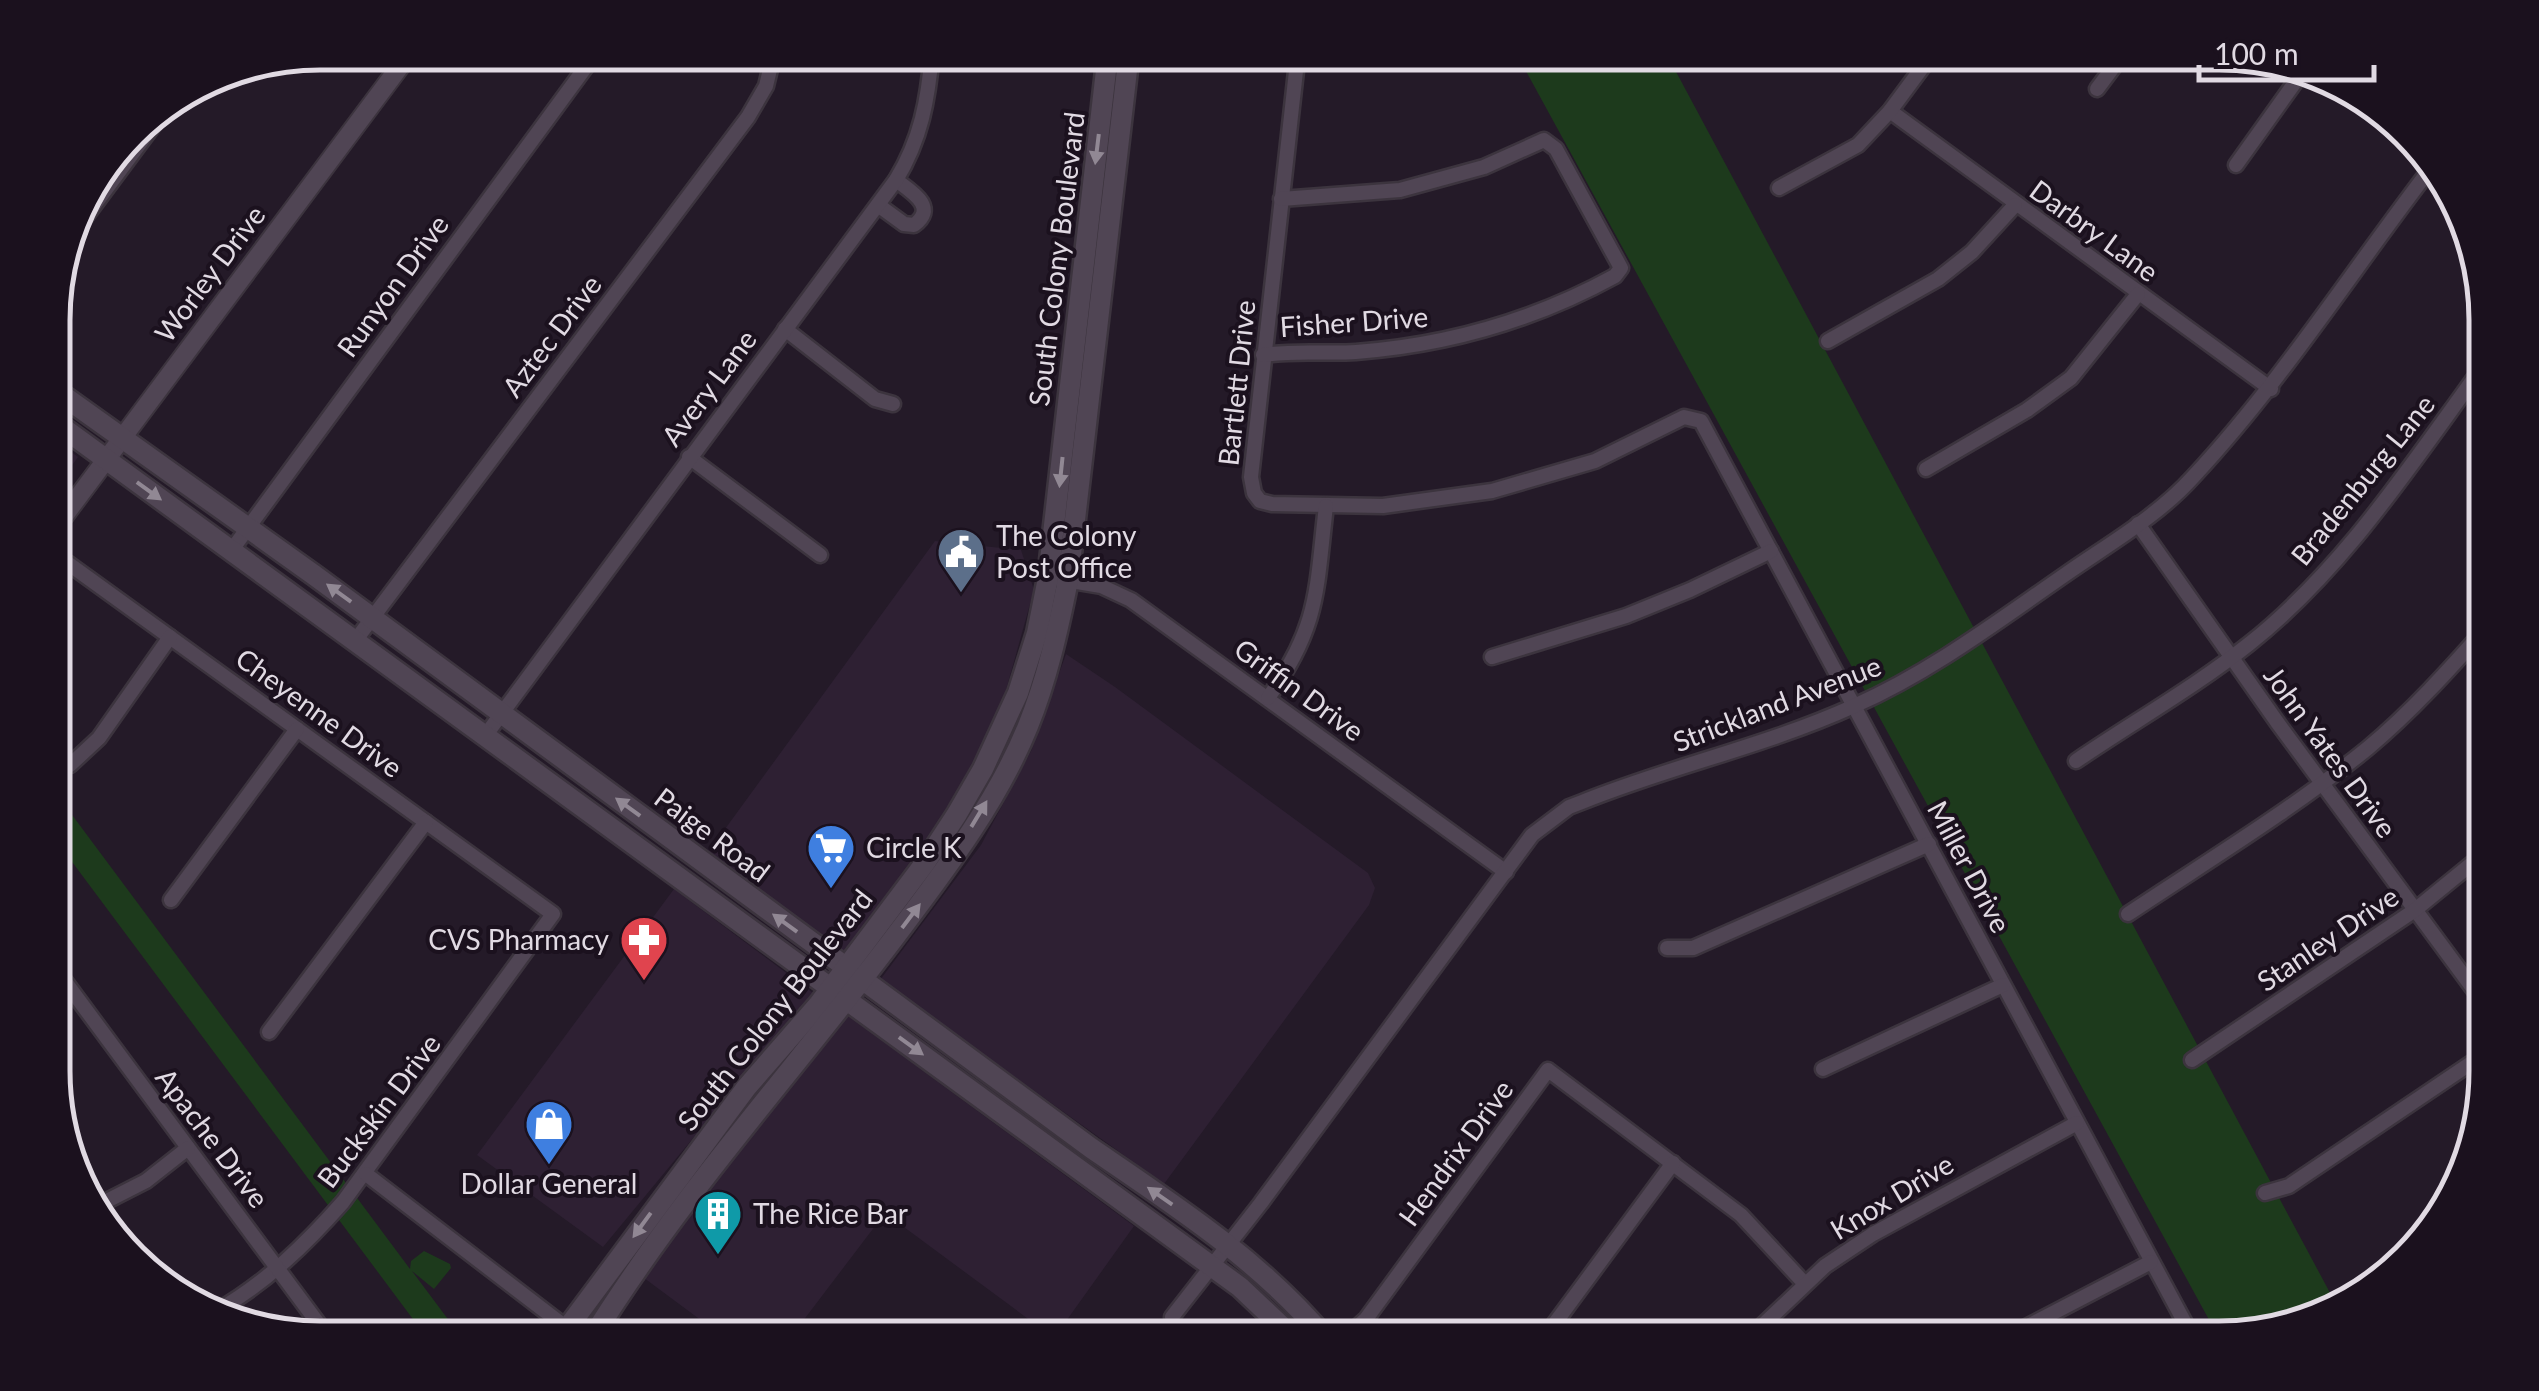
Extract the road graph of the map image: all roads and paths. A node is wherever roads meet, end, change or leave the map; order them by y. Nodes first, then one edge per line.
1 (1296, 70) edge
2 (1920, 70) edge
3 (2111, 70) edge
4 (396, 71) edge
5 (582, 71) edge
6 (771, 71) edge
7 (930, 71) edge
8 (1107, 71) edge
9 (1126, 71) edge
10 (2295, 83) edge
11 (2097, 89) dead end
12 (1890, 111) junction
13 (2236, 165) dead end
14 (2423, 178) edge
15 (896, 180) junction
16 (1779, 188) dead end
17 (1281, 198) junction
18 (2015, 204) junction
19 (878, 206) junction
20 (2138, 294) junction
21 (785, 329) junction
22 (1828, 341) dead end
23 (1085, 346) junction
24 (1264, 355) junction
25 (2469, 385) edge
26 (2271, 389) junction
27 (71, 401) edge
28 (894, 404) dead end
29 (1701, 421) joint
30 (71, 434) edge
31 (122, 438) junction
32 (689, 457) junction
33 (106, 460) junction
34 (1926, 468) dead end
35 (1326, 506) junction
36 (71, 507) edge
37 (2138, 524) junction
38 (248, 528) junction
39 (1771, 550) junction
40 (231, 551) junction
41 (820, 555) dead end
42 (71, 565) edge
43 (1058, 579) junction
44 (372, 618) junction
45 (170, 637) junction
46 (355, 642) junction
47 (2469, 647) edge
48 (2231, 656) junction
49 (1492, 657) dead end
50 (1043, 685) junction
51 (1018, 693) junction
52 (1268, 698) junction
53 (1854, 706) junction
54 (502, 714) junction
55 (297, 729) junction
56 (486, 736) junction
57 (2076, 760) dead end
58 (70, 766) dead end
59 (992, 774) junction
60 (2323, 784) junction
61 (426, 822) junction
62 (1928, 844) junction
63 (707, 865) junction
64 (2469, 866) edge
65 (1506, 872) junction
66 (695, 889) junction
67 (171, 900) dead end
68 (2415, 910) junction
69 (553, 914) joint
70 (2128, 914) dead end
71 (1667, 948) dead end
72 (854, 974) junction
73 (2469, 983) edge
74 (2003, 985) junction
75 (70, 988) edge
76 (839, 995) junction
77 (269, 1032) dead end
78 (2192, 1060) dead end
79 (2469, 1064) edge
80 (1822, 1069) dead end
81 (731, 1107) junction
82 (758, 1108) junction
83 (1039, 1109) junction
84 (2077, 1123) junction
85 (1024, 1130) junction
86 (188, 1148) junction
87 (1673, 1164) junction
88 (366, 1174) junction
89 (2266, 1192) dead end
90 (678, 1193) junction
91 (107, 1201) edge
92 (1227, 1246) junction
93 (2151, 1262) junction
94 (1212, 1267) junction
95 (277, 1268) junction
96 (1804, 1284) junction
97 (228, 1303) edge
98 (1172, 1317) dead end
99 (1308, 1320) edge
100 (1364, 1320) edge
101 (1557, 1320) edge
102 (1767, 1320) edge
103 (2039, 1320) edge
104 (2183, 1320) edge
105 (316, 1321) edge
106 (551, 1321) edge
107 (580, 1321) edge
108 (602, 1321) edge
109 (1276, 1321) edge

1 - 17 street, Bartlett Drive
2 - 12 street
3 - 11 street
4 - 31 street, Worley Drive
5 - 38 street, Runyon Drive
6 - 44 street, Aztec Drive
7 - 15 street, Avery Lane
8 -> 23 main road, South Colony Boulevard
9 - 23 main road, South Colony Boulevard
10 - 13 street
12 - 16 street
12 - 18 street, Darbry Lane
14 - 26 street, Strickland Avenue
15 - 19 street, Avery Lane
15 - 19 street
17 - 24 street, Bartlett Drive
17 - 24 street, Fisher Drive
18 - 20 street, Darbry Lane
18 - 22 street
19 - 21 street, Avery Lane
20 - 26 street, Darbry Lane
20 - 34 street
21 - 28 street
21 - 32 street, Avery Lane
23 - 43 main road, South Colony Boulevard
24 - 35 street, Bartlett Drive
25 - 48 street, Bradenburg Lane
26 - 37 street, Strickland Avenue
27 - 31 main road, Paige Road
29 - 35 street, Bartlett Drive
29 - 39 street, Miller Drive
30 - 33 main road, Paige Road
31 - 33 street, Worley Drive
31 - 38 main road, Paige Road
32 - 41 street
32 - 54 street, Avery Lane
33 - 36 street, Worley Drive
33 -> 40 main road, Paige Road
35 - 52 street
37 - 48 street, John Yates Drive
37 - 53 street, Strickland Avenue
38 - 40 street, Runyon Drive
44 -> 38 main road, Paige Road
39 - 49 street
39 - 53 street, Miller Drive
40 - 46 main road, Paige Road
42 - 45 street, Cheyenne Drive
43 - 50 main road, South Colony Boulevard
43 - 51 main road, South Colony Boulevard
43 - 52 street, Griffin Drive
44 - 46 street, Aztec Drive
44 - 54 main road, Paige Road
45 - 55 street, Cheyenne Drive
45 - 58 street
46 - 56 main road, Paige Road
47 - 60 street
48 - 57 street, Bradenburg Lane
48 - 60 street, John Yates Drive
50 - 51 main road
50 - 59 main road, South Colony Boulevard
51 - 59 main road, South Colony Boulevard
52 - 65 street, Griffin Drive
53 - 62 street, Miller Drive
53 - 65 street, Strickland Avenue
54 - 56 street, Avery Lane
63 -> 54 main road, Paige Road
55 - 61 street, Cheyenne Drive
55 - 67 street
56 - 66 main road, Paige Road
59 - 72 main road, South Colony Boulevard
60 - 68 street, John Yates Drive
60 - 70 street
61 - 69 street, Cheyenne Drive
61 - 77 street
62 - 71 street
62 - 74 street, Miller Drive
63 - 66 main road
72 -> 63 main road, Paige Road
64 - 68 street, Stanley Drive
65 - 92 street, Strickland Avenue
66 - 76 main road, Paige Road
68 - 73 street, John Yates Drive
68 - 78 street, Stanley Drive
69 - 88 street, Buckskin Drive
72 - 76 main road, South Colony Boulevard
72 - 83 main road, Paige Road
74 - 80 street
74 - 84 street, Miller Drive
75 - 86 street, Apache Drive
76 - 81 main road, South Colony Boulevard
76 - 82 main road, South Colony Boulevard
76 -> 85 main road, Paige Road
79 - 89 street
81 - 82 main road
81 - 90 main road, South Colony Boulevard
82 - 90 main road, South Colony Boulevard
83 - 85 main road
92 -> 83 main road, Paige Road
84 - 93 street, Miller Drive
84 - 96 street, Knox Drive
85 - 94 main road, Paige Road
86 - 91 street
86 - 95 street, Apache Drive
87 - 96 street, Hendrix Drive
87 - 100 street, Hendrix Drive
87 - 101 street
88 - 95 street, Buckskin Drive
88 - 106 street
90 -> 107 main road, South Colony Boulevard
90 - 108 main road, South Colony Boulevard
92 - 94 street, Strickland Avenue
92 - 99 main road, Paige Road
93 - 103 street
93 - 104 street, Miller Drive
94 - 98 street, Strickland Avenue
94 - 109 main road, Paige Road
95 - 97 street, Buckskin Drive
95 - 105 street, Apache Drive
96 - 102 street, Knox Drive

